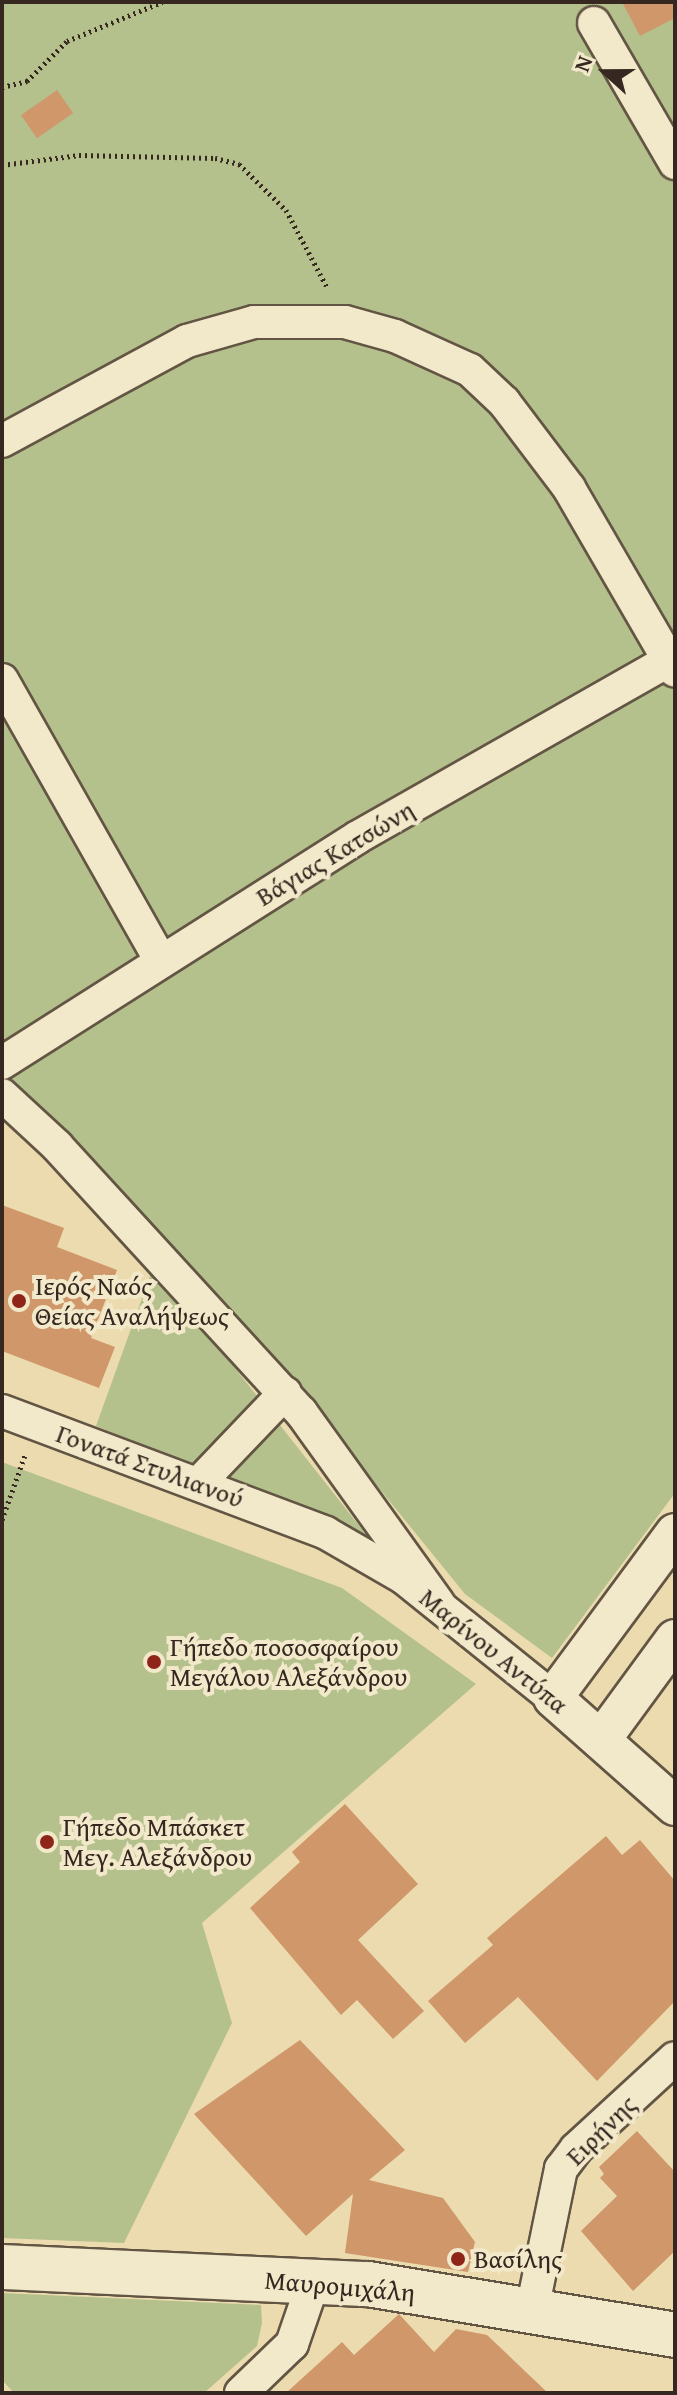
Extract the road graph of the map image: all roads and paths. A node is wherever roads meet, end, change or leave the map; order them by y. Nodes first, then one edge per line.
1 (162, 2) edge
2 (594, 23) dead end
3 (2, 87) edge
4 (675, 163) edge
5 (2, 165) edge
6 (345, 322) junction
7 (2, 441) edge
8 (673, 662) edge
9 (2, 680) edge
10 (161, 961) junction
11 (2, 1063) edge
12 (2, 1095) edge
13 (285, 1393) junction
14 (2, 1411) edge
15 (36, 1424) junction
16 (198, 1484) junction
17 (2, 1520) edge
18 (297, 1520) joint
19 (675, 1533) edge
20 (438, 1603) junction
21 (675, 1639) edge
22 (553, 1698) junction
23 (601, 1740) junction
24 (675, 1806) edge
25 (675, 2058) edge
26 (2, 2267) edge
27 (314, 2280) junction
28 (532, 2310) junction
29 (675, 2335) edge
30 (241, 2393) edge

1 - 3 path
2 - 4 street
5 - 6 path
6 - 7 street
6 - 8 street
8 - 10 street, Βάγιας Κατσώνη
9 - 10 street
10 - 11 street, Βάγιας Κατσώνη
12 - 13 street
13 - 16 street
13 - 20 street
14 - 15 street, Γονατά Στυλιανού
15 - 16 street, Γονατά Στυλιανού
15 - 17 path
16 - 18 street, Γονατά Στυλιανού
18 - 20 street, Μαρίνου Αντύπα
19 - 22 street
20 - 22 street, Μαρίνου Αντύπα
21 - 23 street
22 - 23 street, Μαρίνου Αντύπα
23 - 24 street, Μαρίνου Αντύπα
25 - 28 street, Ειρήνης
26 - 27 main road, Μαυρομιχάλη
27 - 28 main road, Μαυρομιχάλη
27 - 30 street
28 - 29 main road, Μαυρομιχάλη

